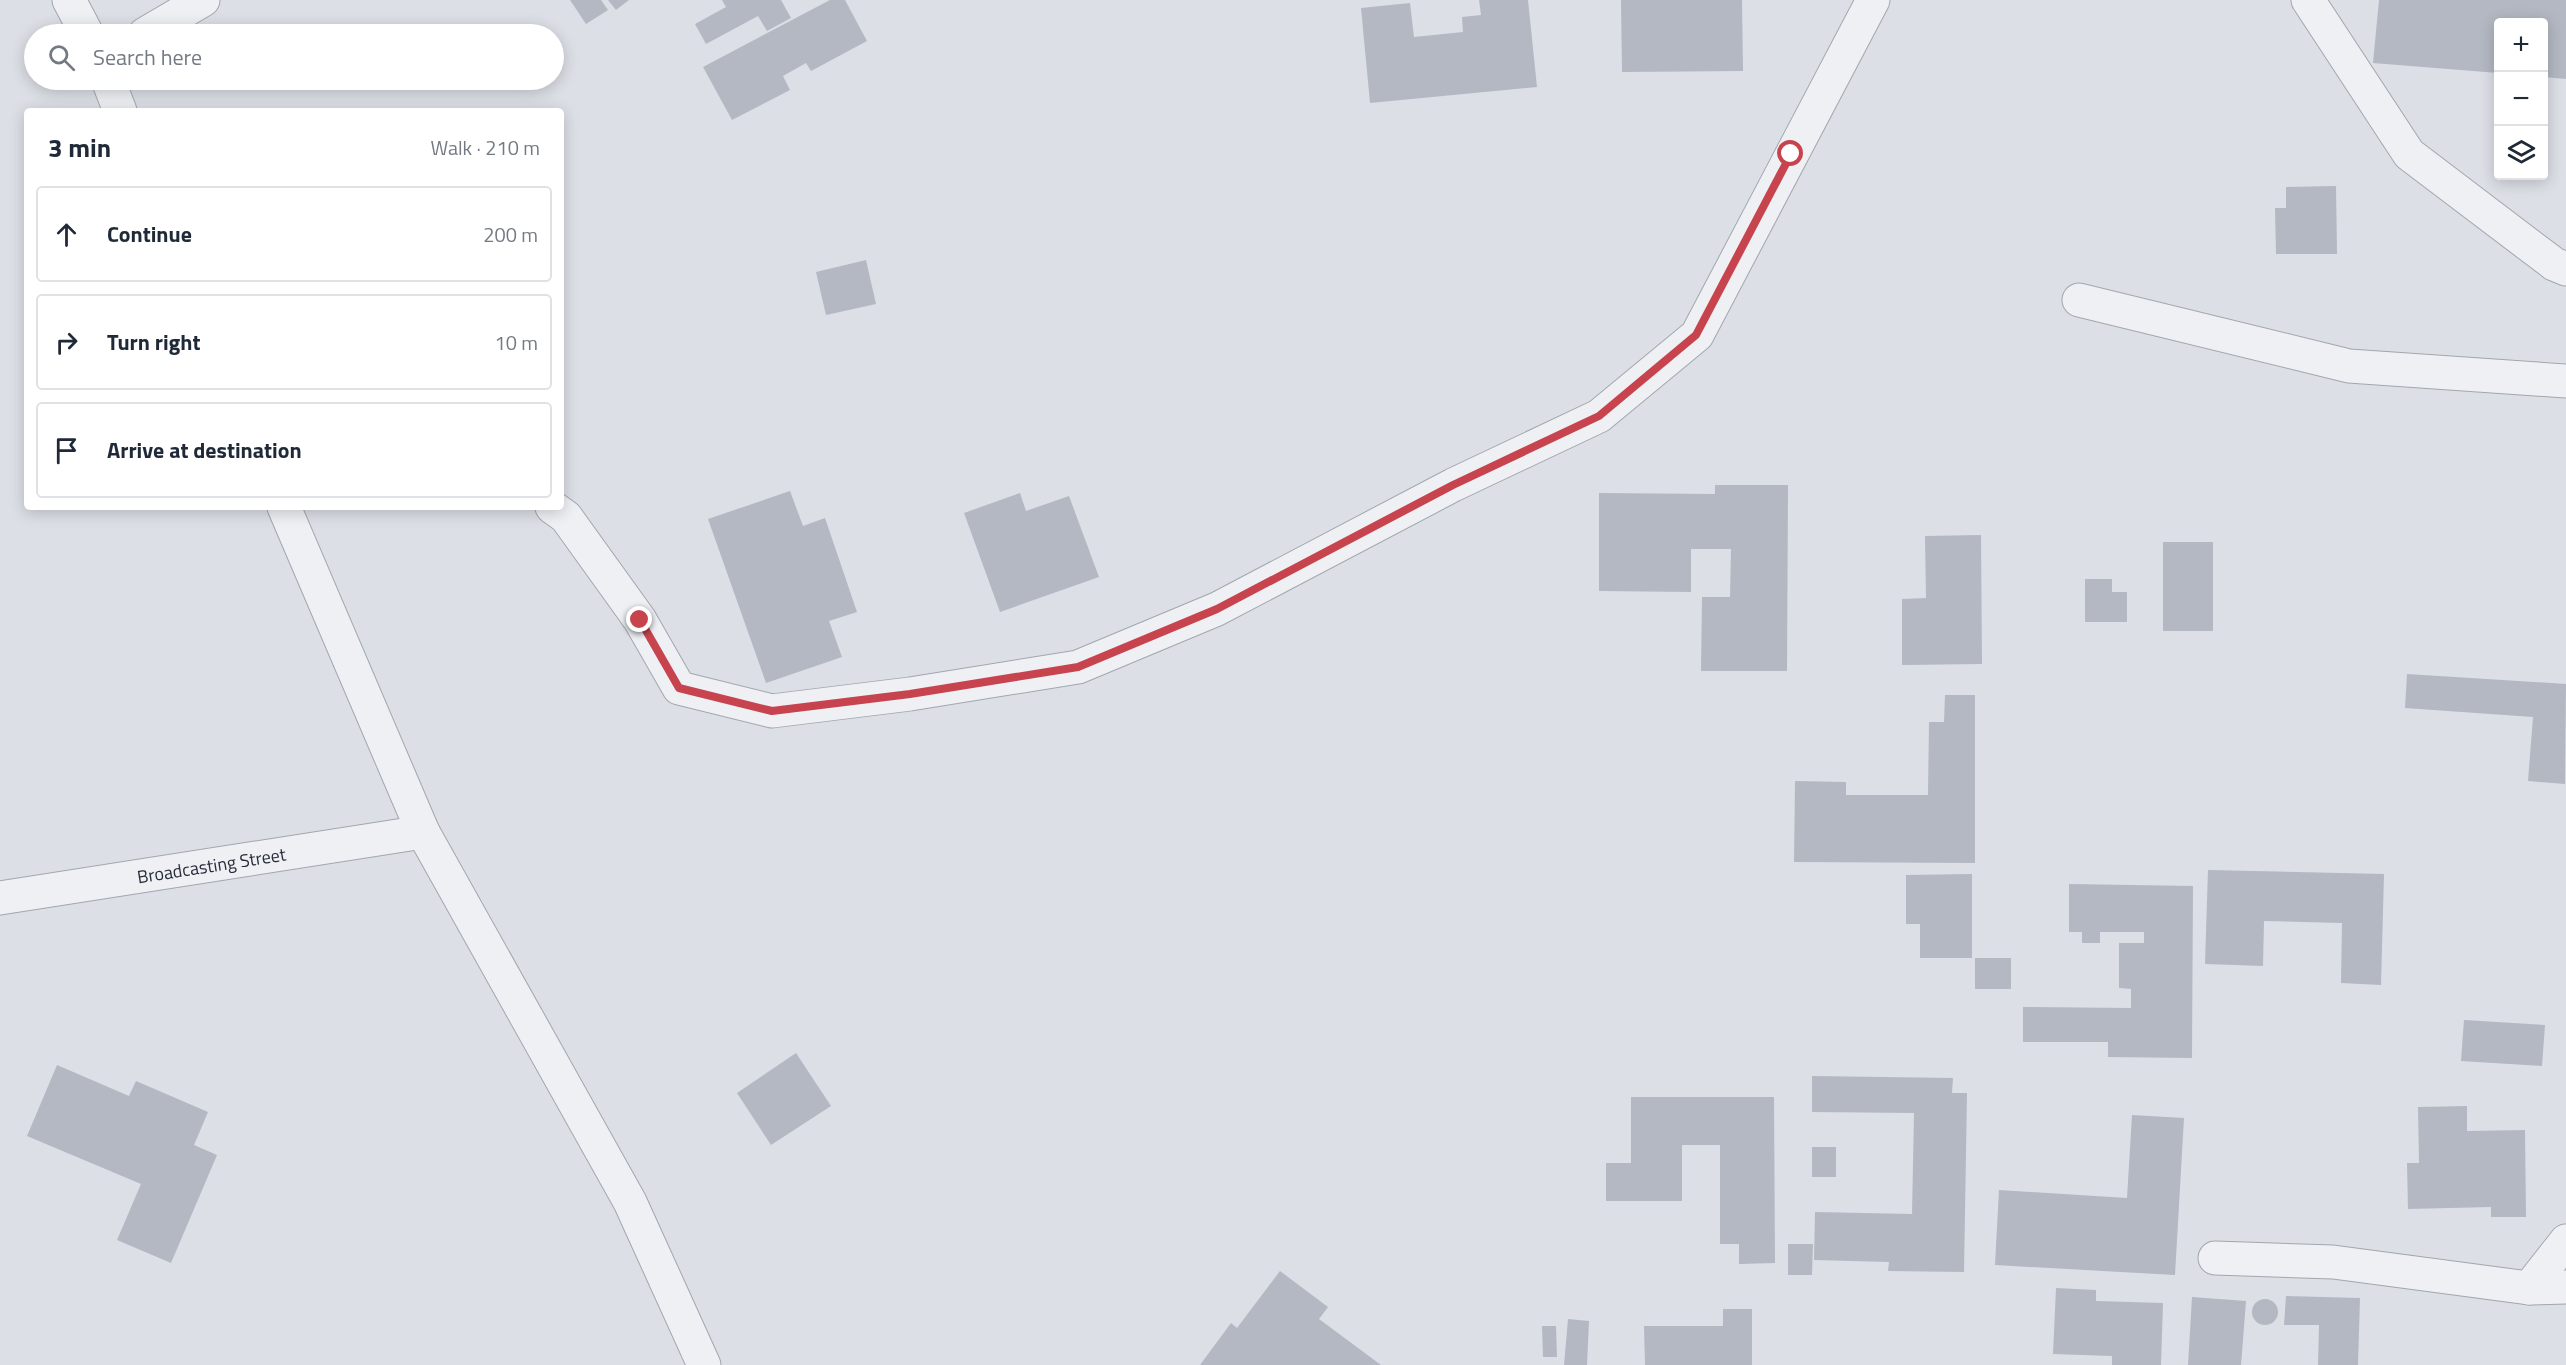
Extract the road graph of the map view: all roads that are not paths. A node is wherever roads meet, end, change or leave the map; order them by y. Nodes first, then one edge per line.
1 (69, 0) edge
2 (203, 0) edge
3 (1873, 0) edge
4 (2308, 0) edge
5 (82, 24) edge
6 (162, 24) edge
7 (112, 90) edge
8 (119, 108) edge
9 (2566, 269) edge
10 (2079, 300) dead end
11 (2566, 381) edge
12 (285, 510) edge
13 (556, 510) edge
14 (423, 832) junction
15 (0, 898) edge
16 (2566, 1240) edge
17 (2215, 1257) dead end
18 (2566, 1287) edge
19 (2529, 1288) junction
20 (704, 1365) edge

1 - 5 street
2 - 6 street
3 - 13 street
4 - 9 street
7 - 8 street
10 - 11 street
12 - 14 street
14 - 15 street, Broadcasting Street
14 - 20 street
16 - 19 street
17 - 19 street
18 - 19 street

